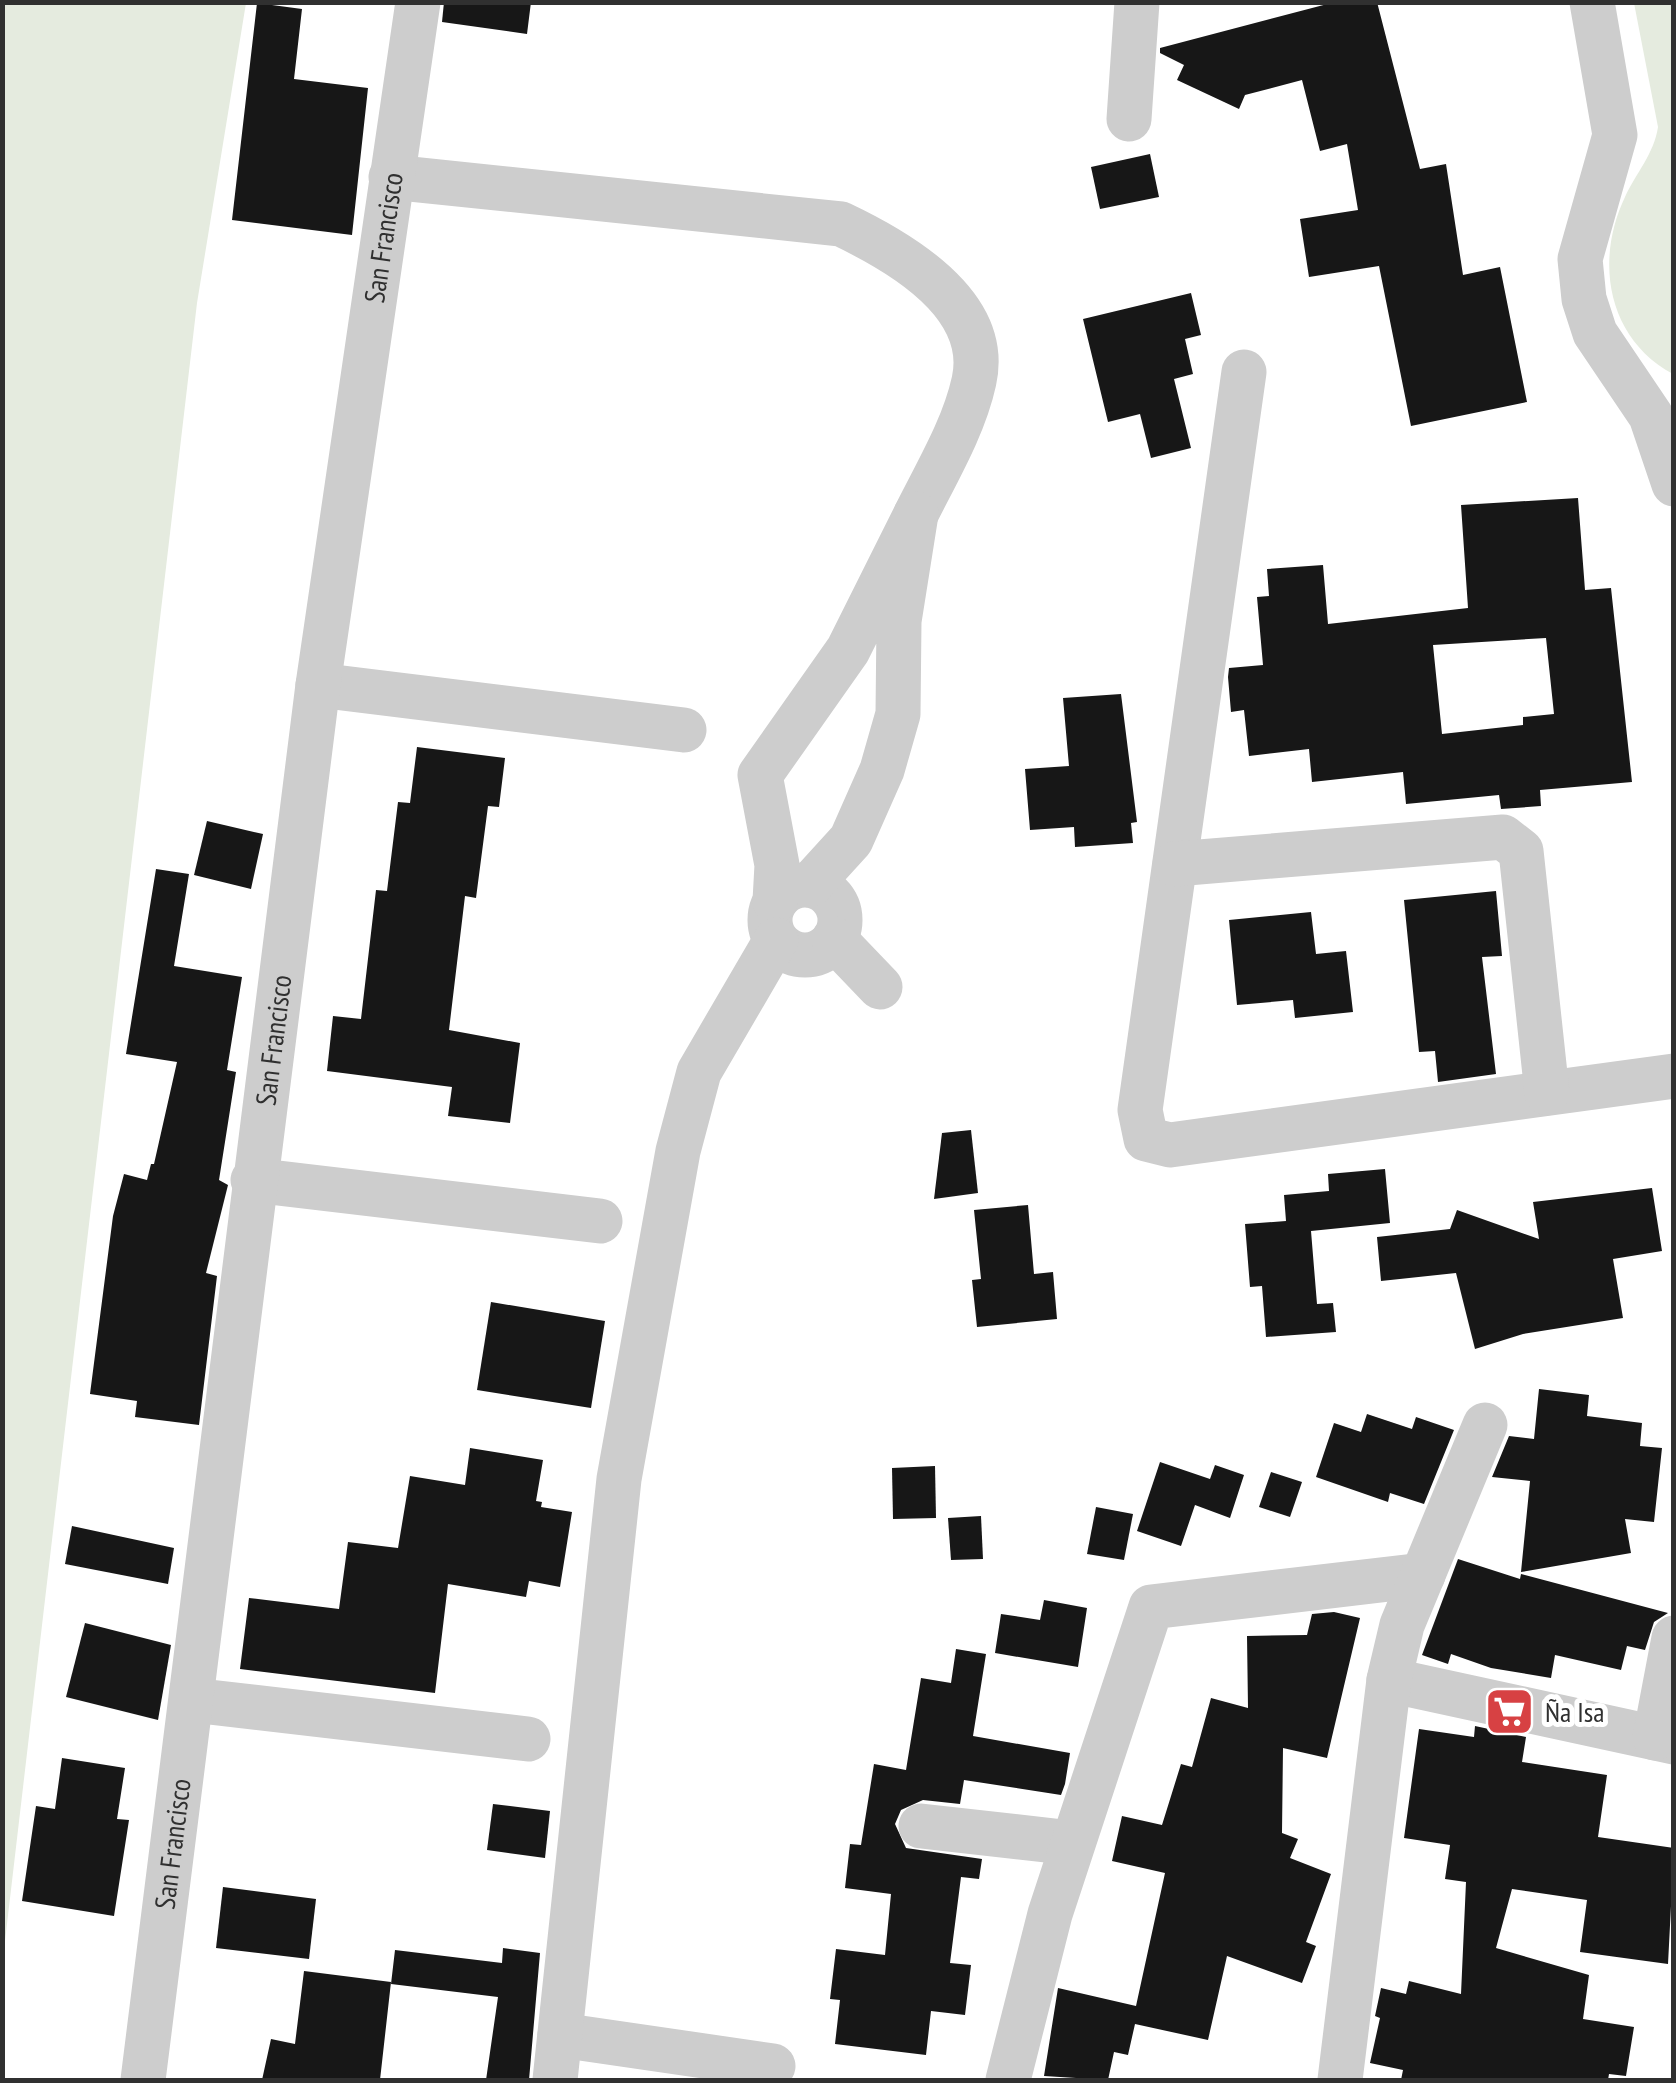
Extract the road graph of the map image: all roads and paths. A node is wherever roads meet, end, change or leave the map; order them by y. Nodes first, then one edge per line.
1 (418, 2) edge
2 (1138, 2) edge
3 (1592, 2) edge
4 (1129, 119) dead end
5 (391, 177) junction
6 (1244, 372) dead end
7 (1662, 418) edge
8 (1674, 484) edge
9 (916, 514) junction
10 (318, 685) junction
11 (684, 730) dead end
12 (1175, 864) junction
13 (787, 909) junction
14 (880, 986) dead end
15 (1674, 1076) edge
16 (1547, 1093) junction
17 (254, 1180) junction
18 (600, 1221) dead end
19 (1485, 1425) dead end
20 (1423, 1575) junction
21 (1674, 1638) edge
22 (1389, 1680) junction
23 (192, 1700) junction
24 (528, 1739) dead end
25 (1664, 1740) edge
26 (921, 1826) dead end
27 (1072, 1842) junction
28 (560, 2036) junction
29 (773, 2066) dead end
30 (143, 2080) edge
31 (555, 2080) edge
32 (1008, 2080) edge
33 (1340, 2080) edge

1 - 5 street, San Francisco
2 - 4 street
3 - 7 street
5 - 9 street
5 - 10 street, San Francisco
6 - 12 street
7 - 8 street
9 - 13 street
9 - 13 street
10 - 11 street
10 - 17 street, San Francisco
12 - 16 street
12 - 16 street
13 - 14 street
13 - 28 street
15 - 16 street
17 - 18 street
17 - 23 street, San Francisco
19 - 20 street
20 - 22 street
20 - 27 street
21 - 25 street
22 - 25 street
22 - 33 street
23 - 24 street
23 - 30 street, San Francisco
26 - 27 street
27 - 32 street
28 - 29 street
28 - 31 street

